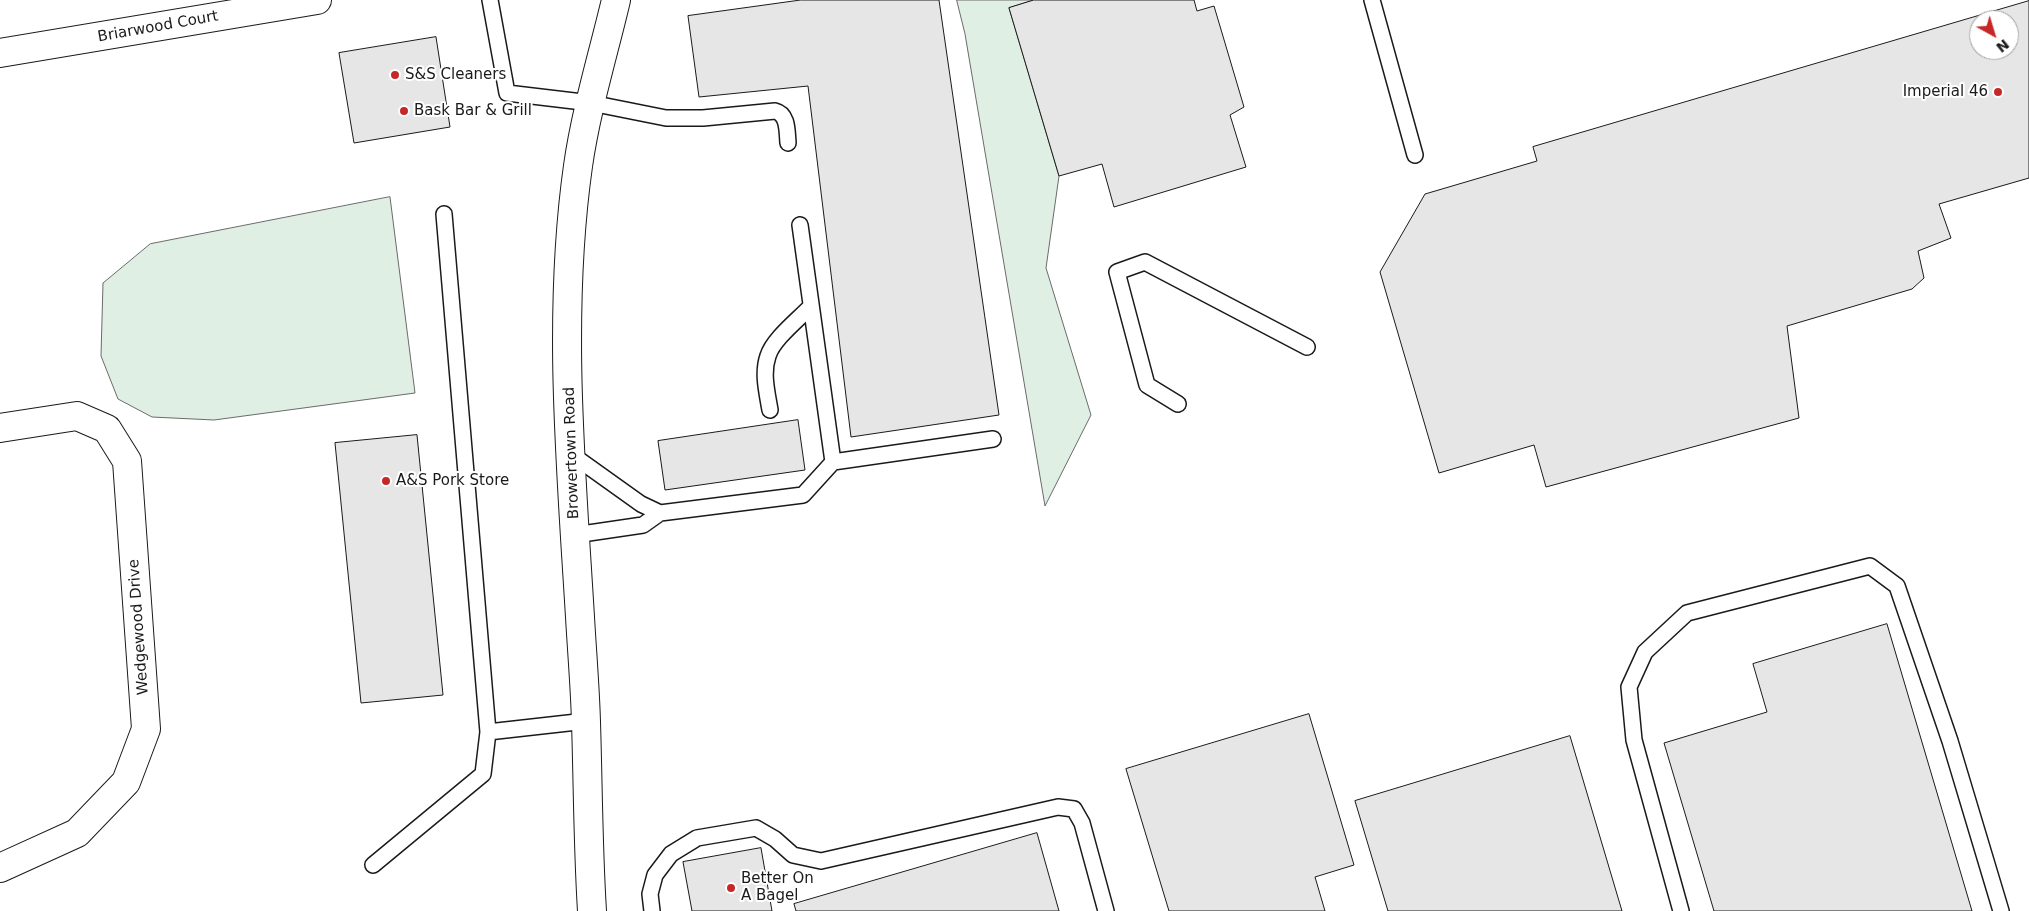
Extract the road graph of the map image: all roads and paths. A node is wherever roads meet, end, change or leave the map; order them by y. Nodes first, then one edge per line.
1 (317, 0) edge
2 (490, 0) edge
3 (616, 0) edge
4 (1372, 0) edge
5 (0, 53) edge
6 (591, 103) junction
7 (788, 143) dead end
8 (1415, 154) dead end
9 (444, 214) dead end
10 (800, 225) dead end
11 (811, 306) junction
12 (1307, 347) dead end
13 (1178, 404) dead end
14 (770, 410) dead end
15 (0, 428) edge
16 (993, 440) dead end
17 (571, 454) junction
18 (833, 462) junction
19 (660, 513) junction
20 (575, 534) junction
21 (586, 721) junction
22 (488, 732) junction
23 (373, 865) dead end
24 (0, 868) edge
25 (592, 911) edge
26 (652, 911) edge
27 (1106, 911) edge
28 (1681, 911) edge
29 (2001, 911) edge

1 - 5 street, Briarwood Court
2 - 6 lane
3 - 6 street, Browertown Road
4 - 8 lane
6 - 7 lane
6 - 17 street, Browertown Road
9 - 22 lane
10 - 11 lane
11 - 14 lane
11 - 18 lane
12 - 13 lane
15 - 24 street, Wedgewood Drive
16 - 18 lane
17 - 19 lane
17 - 20 street, Browertown Road
18 - 19 lane
19 - 20 lane
20 - 21 street, Browertown Road
21 - 22 lane
21 - 25 street, Browertown Road
22 - 23 lane
26 - 27 lane
28 - 29 lane

